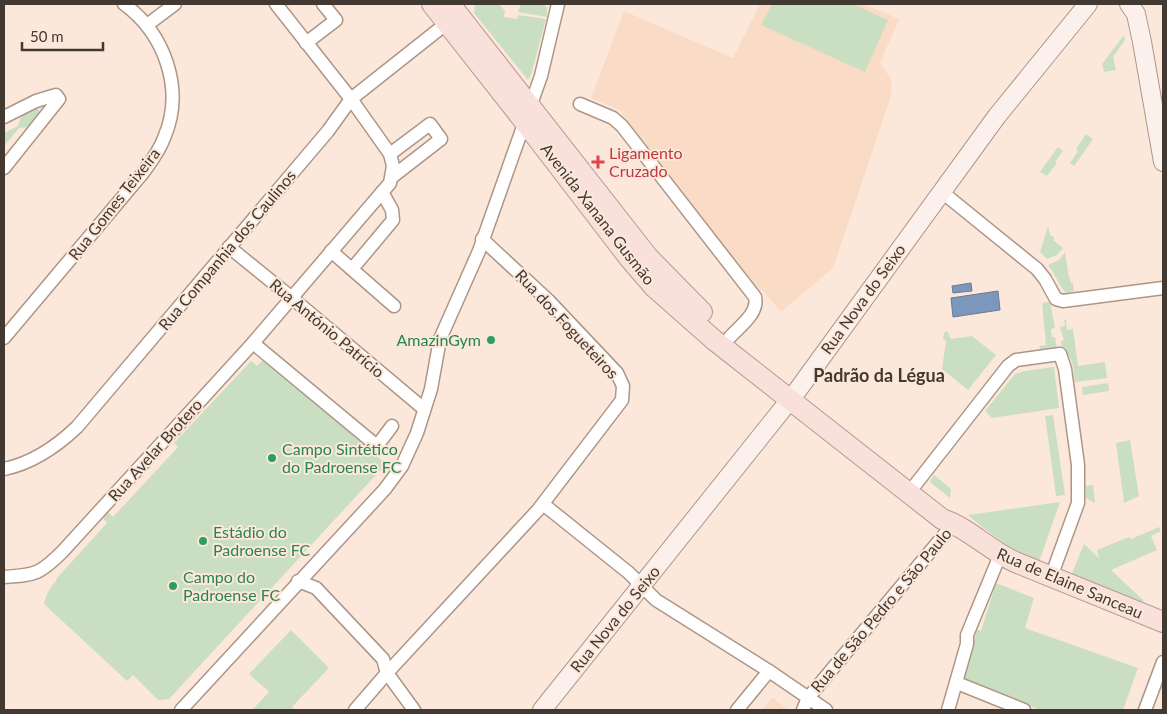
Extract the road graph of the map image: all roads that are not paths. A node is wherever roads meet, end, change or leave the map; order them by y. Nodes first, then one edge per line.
1 (124, 4) edge
2 (174, 4) edge
3 (276, 4) edge
4 (323, 4) edge
5 (432, 4) edge
6 (558, 4) edge
7 (1088, 4) edge
8 (1129, 4) edge
9 (449, 14) edge
10 (147, 25) junction
11 (306, 43) junction
12 (351, 99) junction
13 (580, 104) dead end
14 (527, 113) junction
15 (4, 117) edge
16 (390, 154) junction
17 (1163, 162) edge
18 (4, 168) edge
19 (392, 177) junction
20 (382, 192) junction
21 (942, 192) junction
22 (482, 239) junction
23 (229, 247) junction
24 (331, 251) junction
25 (352, 269) junction
26 (1163, 288) edge
27 (292, 298) junction
28 (394, 306) dead end
29 (730, 337) junction
30 (4, 338) edge
31 (253, 343) junction
32 (793, 395) junction
33 (424, 409) junction
34 (392, 426) dead end
35 (4, 469) edge
36 (915, 485) junction
37 (543, 504) junction
38 (954, 523) junction
39 (1000, 555) junction
40 (319, 558) junction
41 (4, 577) edge
42 (1051, 577) junction
43 (298, 581) junction
44 (642, 586) junction
45 (316, 588) junction
46 (1163, 622) edge
47 (1163, 662) edge
48 (769, 671) junction
49 (387, 673) junction
50 (957, 683) junction
51 (806, 704) edge
52 (180, 710) edge
53 (355, 710) edge
54 (414, 710) edge
55 (542, 710) edge
56 (737, 710) edge
57 (826, 710) edge
58 (948, 710) edge
59 (1024, 710) edge
60 (1145, 710) edge

1 - 10 street, Rua Gomes Teixeira
2 - 10 street
3 - 11 street
4 - 11 street
5 - 9 main road, Avenida Xanana Gusmão
6 - 14 street
7 - 21 main road, Rua Nova do Seixo
8 - 17 main road
9 - 12 street, Rua Companhia dos Caulinos
9 - 14 main road, Avenida Xanana Gusmão
10 - 30 street, Rua Gomes Teixeira
11 - 12 street
12 - 16 street
12 - 23 street, Rua Companhia dos Caulinos
13 - 29 street
14 - 22 street
14 - 29 main road, Avenida Xanana Gusmão
14 - 32 main road, Avenida Xanana Gusmão
15 - 18 street
16 - 19 street
16 - 19 street, Rua Avelar Brotero
19 - 20 street, Rua Avelar Brotero
20 - 24 street, Rua Avelar Brotero
20 - 25 street
21 - 26 street
21 - 32 main road, Rua Nova do Seixo
22 - 33 street
22 - 37 street, Rua dos Fogueteiros
23 - 27 street, Rua António Patrício
23 - 35 street, Rua Companhia dos Caulinos
24 - 25 street
24 - 27 street, Rua Avelar Brotero
25 - 28 street
27 - 31 street, Rua Avelar Brotero
27 - 33 street, Rua António Patrício
29 - 32 main road, Avenida Xanana Gusmão
31 - 34 street
31 - 41 street, Rua Avelar Brotero
32 - 36 main road, Rua de Elaine Sanceau
32 - 38 main road, Rua de Elaine Sanceau
32 - 44 main road, Rua Nova do Seixo
33 - 40 street
36 - 38 main road, Rua de Elaine Sanceau
36 - 42 street
37 - 44 street
37 - 49 street, Rua dos Fogueteiros
38 - 39 main road, Rua de Elaine Sanceau
38 - 51 street, Rua de São Pedro e São Paulo
39 - 42 main road, Rua de Elaine Sanceau
39 - 50 street
40 - 43 street
40 - 45 street
42 - 46 main road, Rua de Elaine Sanceau
43 - 45 street
43 - 52 street
44 - 48 street
44 - 55 main road, Rua Nova do Seixo
45 - 49 street
47 - 60 street
48 - 51 street
48 - 56 street
49 - 53 street, Rua dos Fogueteiros
49 - 54 street
50 - 58 street
50 - 59 street
51 - 57 street

